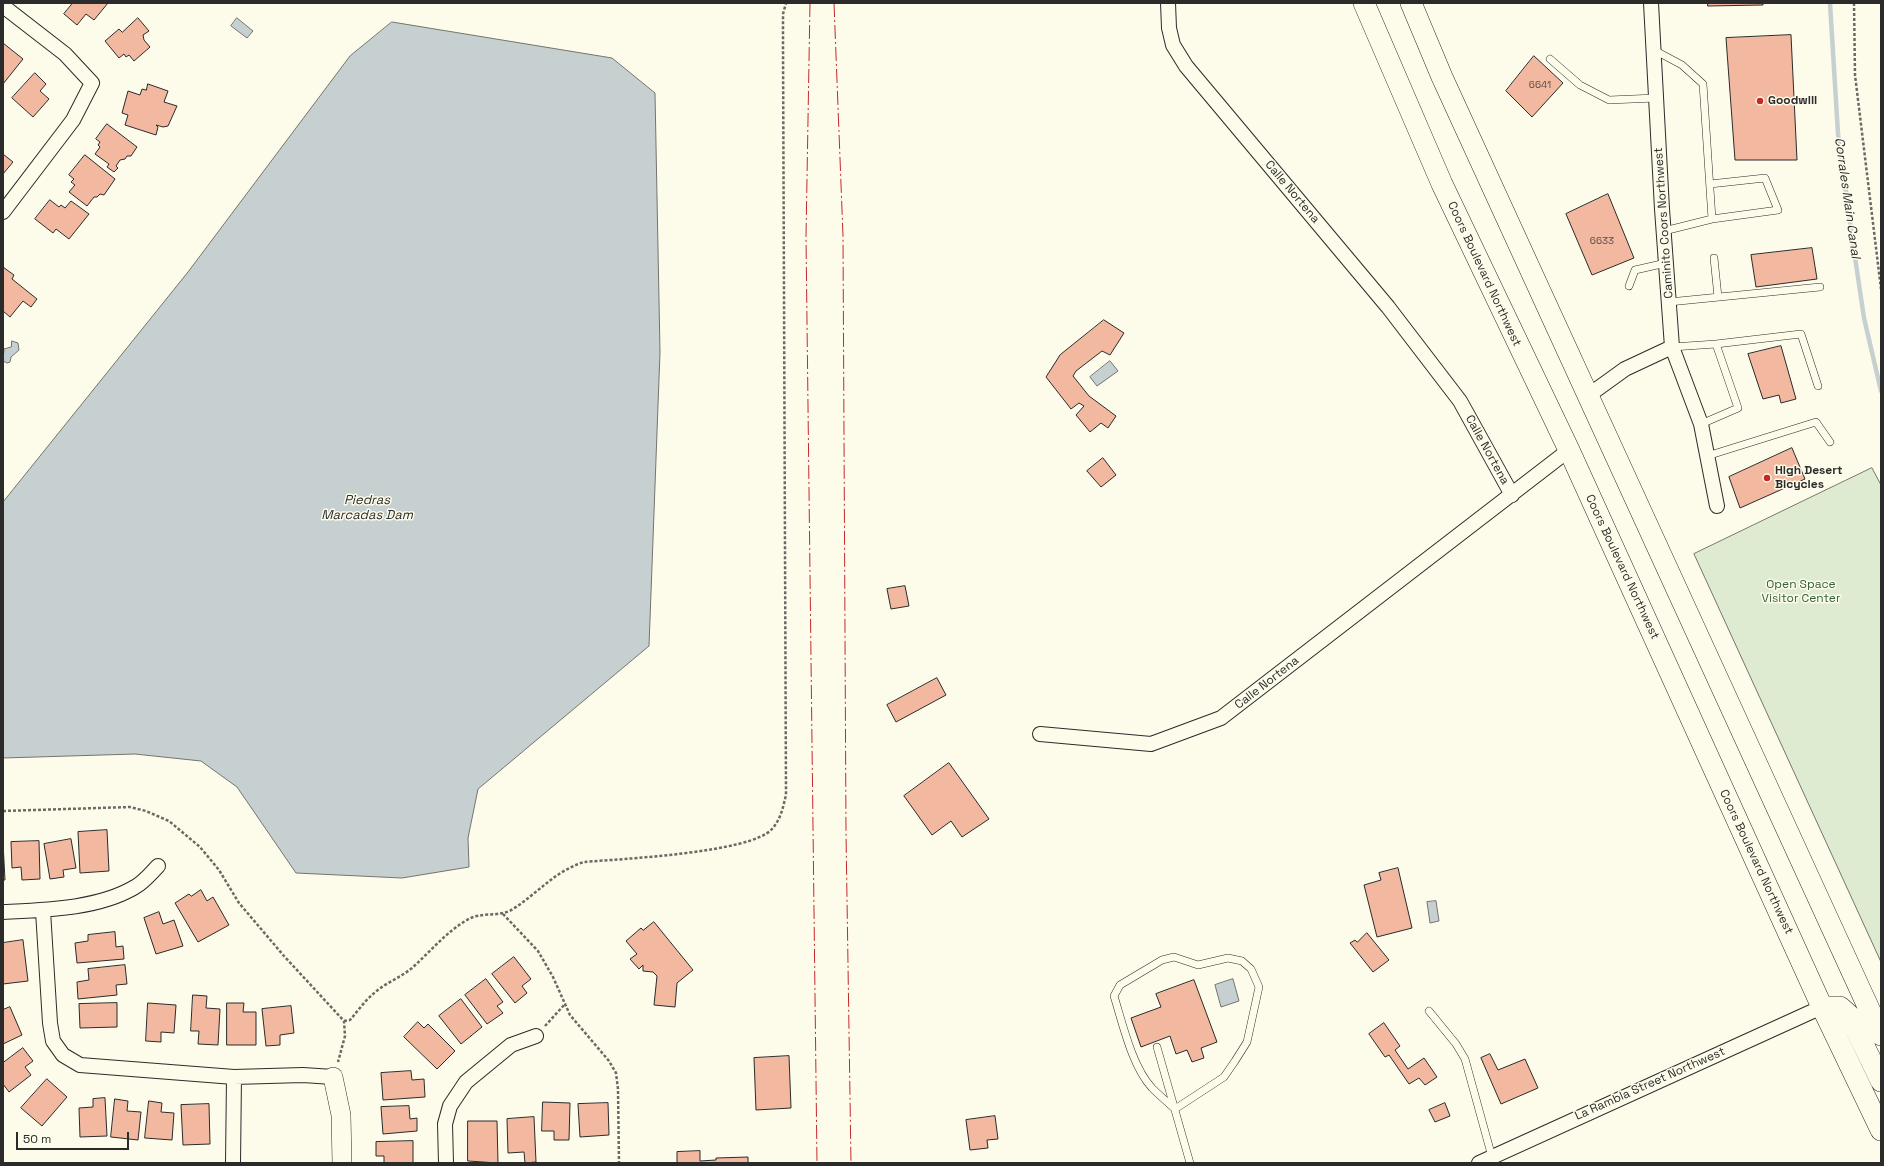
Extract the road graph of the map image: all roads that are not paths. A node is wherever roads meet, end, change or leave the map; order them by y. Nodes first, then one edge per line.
1 (1168, 3) edge
2 (1364, 3) edge
3 (1411, 3) edge
4 (1651, 3) edge
5 (3, 6) edge
6 (1654, 50) junction
7 (1550, 59) dead end
8 (1656, 98) junction
9 (1710, 184) junction
10 (3, 212) edge
11 (1712, 219) junction
12 (1664, 231) junction
13 (1714, 258) dead end
14 (1666, 263) junction
15 (1629, 286) dead end
16 (1820, 287) dead end
17 (1718, 297) junction
18 (1669, 302) junction
19 (1716, 344) junction
20 (1672, 347) junction
21 (1818, 386) dead end
22 (1589, 395) junction
23 (1701, 424) junction
24 (1830, 442) dead end
25 (1569, 450) junction
26 (1707, 456) junction
27 (1512, 495) junction
28 (1717, 506) dead end
29 (1040, 734) dead end
30 (158, 866) dead end
31 (43, 910) junction
32 (3, 912) edge
33 (1822, 1007) junction
34 (1429, 1010) dead end
35 (1881, 1035) edge
36 (536, 1036) road end
37 (1157, 1047) dead end
38 (234, 1077) junction
39 (333, 1077) joint
40 (1881, 1081) edge
41 (1175, 1109) junction
42 (1881, 1130) edge
43 (1492, 1157) junction
44 (233, 1163) edge
45 (342, 1163) edge
46 (446, 1163) edge
47 (1190, 1163) edge
48 (1479, 1163) edge

1 - 27 street, Calle Nortena
2 - 25 main road, Coors Boulevard Northwest
3 - 22 main road
4 - 6 street, Caminito Coors Northwest
5 - 10 street
6 - 8 street, Caminito Coors Northwest
6 - 9 lane
7 - 8 lane
8 - 12 street, Caminito Coors Northwest
9 - 11 lane
9 - 11 lane
11 - 12 lane
12 - 14 street, Caminito Coors Northwest
13 - 17 lane
14 - 15 lane
14 - 18 street, Caminito Coors Northwest
16 - 17 lane
17 - 18 lane
18 - 20 street, Caminito Coors Northwest
19 - 20 lane
19 - 21 lane
19 - 23 lane
20 - 22 street
20 - 23 street, Caminito Coors Northwest
22 - 35 main road
23 - 26 street, Caminito Coors Northwest
24 - 26 lane
25 - 27 street
25 - 33 main road, Coors Boulevard Northwest
26 - 28 street, Caminito Coors Northwest
27 - 29 street, Calle Nortena
30 - 31 street
31 - 32 street
31 - 38 street
33 - 40 main road
33 - 42 main road, Coors Boulevard Northwest
33 - 43 street, La Rambla Street Northwest
34 - 43 lane
36 - 46 street
37 - 41 lane
38 - 39 street
38 - 44 street
39 - 45 street
41 - 41 lane
41 - 47 lane
43 - 48 street, La Rambla Street Northwest

